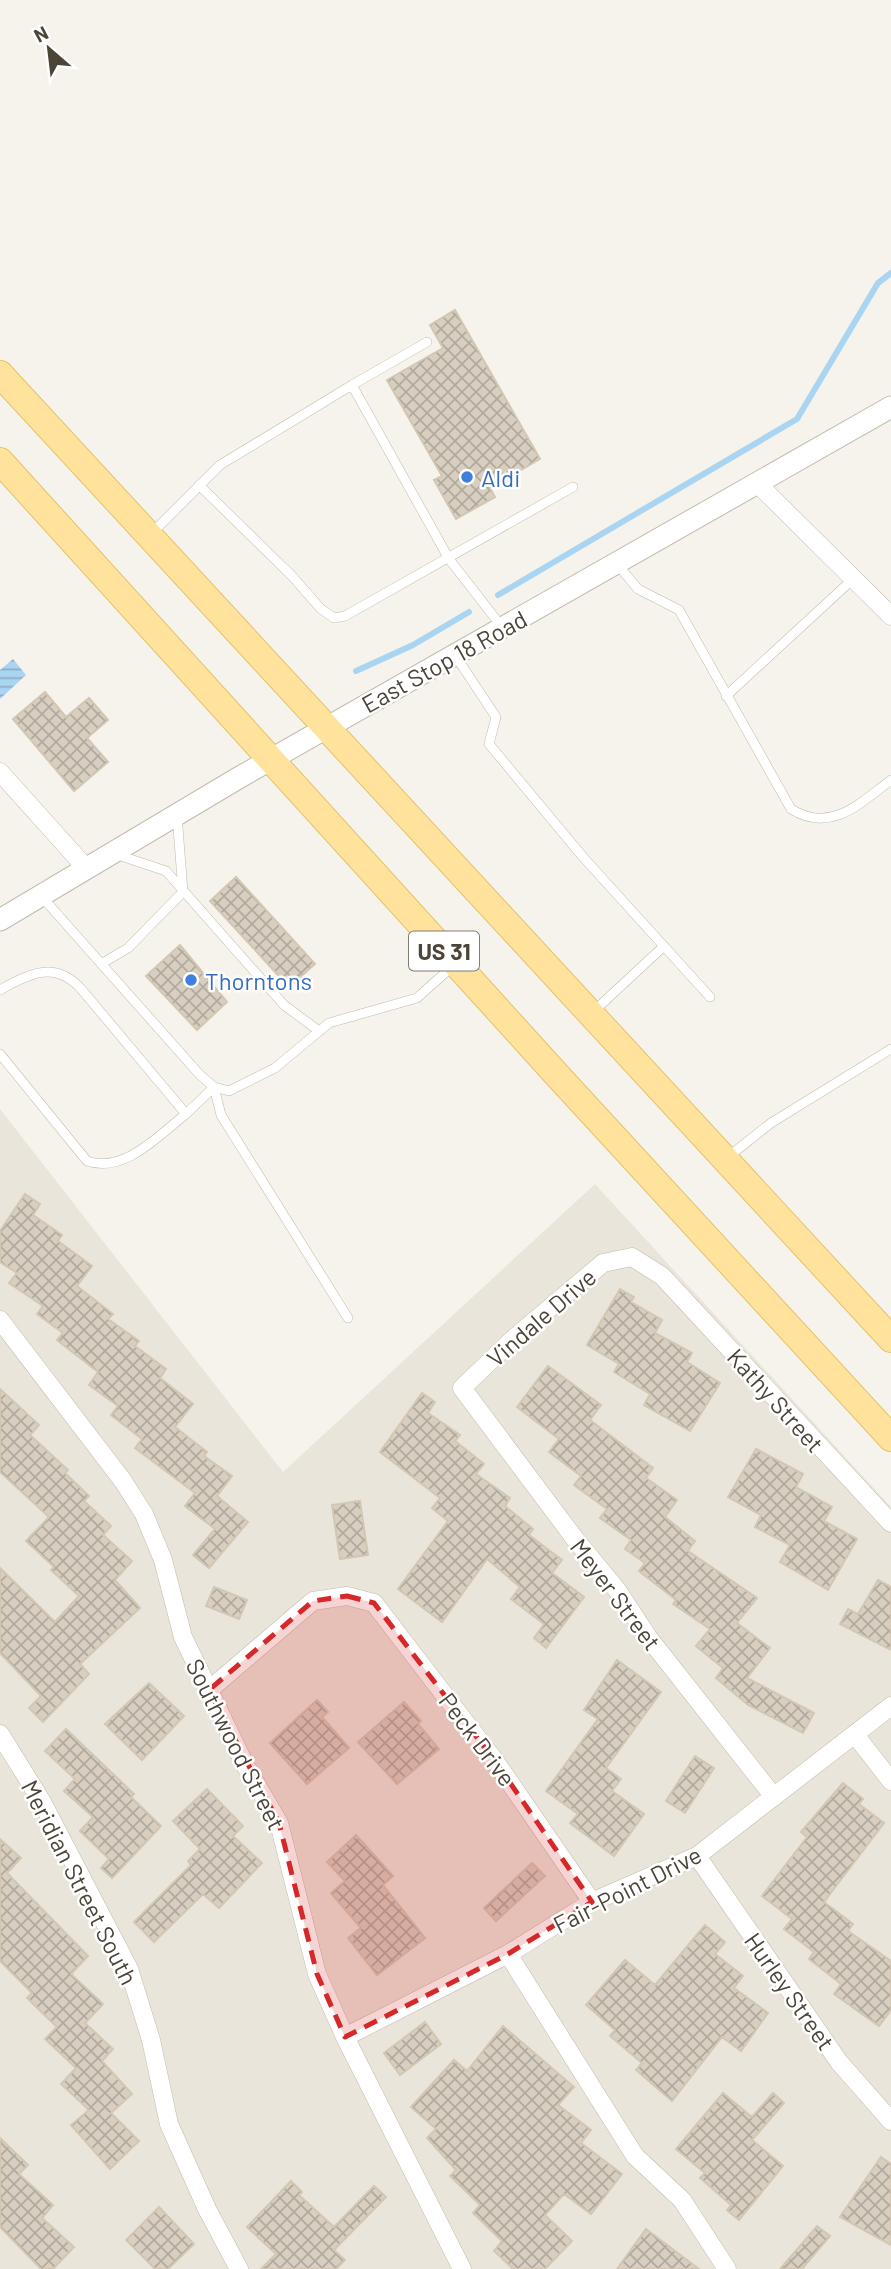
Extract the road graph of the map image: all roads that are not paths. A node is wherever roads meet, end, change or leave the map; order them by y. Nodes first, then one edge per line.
1 (427, 342) dead end
2 (0, 374) edge
3 (352, 385) junction
4 (891, 407) edge
5 (0, 461) edge
6 (758, 484) junction
7 (199, 485) junction
8 (573, 488) dead end
9 (149, 536) junction
10 (449, 559) junction
11 (617, 564) junction
12 (853, 579) junction
13 (891, 617) edge
14 (503, 628) junction
15 (455, 655) junction
16 (726, 696) junction
17 (326, 728) junction
18 (270, 760) junction
19 (0, 772) edge
20 (891, 780) edge
21 (177, 814) junction
22 (113, 853) junction
23 (87, 869) junction
24 (183, 892) junction
25 (42, 897) junction
26 (0, 920) edge
27 (664, 946) junction
28 (101, 964) junction
29 (455, 964) junction
30 (0, 990) edge
31 (710, 997) dead end
32 (590, 1015) junction
33 (319, 1031) junction
34 (891, 1049) edge
35 (0, 1054) edge
36 (214, 1087) junction
37 (186, 1114) junction
38 (724, 1160) junction
39 (662, 1276) joint
40 (348, 1318) dead end
41 (0, 1320) edge
42 (891, 1339) edge
43 (462, 1388) joint
44 (891, 1438) edge
45 (891, 1523) edge
46 (209, 1690) junction
47 (891, 1706) edge
48 (0, 1734) edge
49 (856, 1736) junction
50 (891, 1781) edge
51 (774, 1797) junction
52 (697, 1856) junction
53 (592, 1902) junction
54 (508, 1954) junction
55 (345, 2037) junction
56 (891, 2121) edge
57 (239, 2269) edge
58 (462, 2269) edge
59 (727, 2269) edge

1 - 3 lane
2 - 9 main road, US 31
3 - 7 lane
3 - 10 lane
4 - 6 street, East Stop 18 Road
5 - 18 main road, US 31
6 - 11 street, East Stop 18 Road
6 - 12 street
7 - 9 lane
7 - 10 lane
8 - 10 lane
9 - 17 main road, US 31
10 - 14 lane
11 - 14 street, East Stop 18 Road
11 - 16 lane
12 - 13 street
12 - 16 lane
14 - 15 street, East Stop 18 Road
15 - 17 street, East Stop 18 Road
15 - 27 lane
16 - 20 lane
17 - 18 street, East Stop 18 Road
17 - 32 main road, US 31
18 - 21 street, East Stop 18 Road
18 - 29 main road, US 31
19 - 23 street
21 - 22 street, East Stop 18 Road
21 - 24 lane
22 - 23 street, East Stop 18 Road
22 - 24 lane
23 - 25 street, East Stop 18 Road
24 - 28 lane
24 - 33 lane
25 - 26 street, East Stop 18 Road
25 - 28 lane
27 - 31 lane
27 - 32 lane
28 - 36 lane
29 - 33 lane
29 - 44 main road, US 31
30 - 37 lane
32 - 38 main road, US 31
33 - 36 lane
34 - 38 lane
35 - 37 lane
36 - 37 lane
36 - 40 lane
38 - 42 main road, US 31
39 - 43 street, Vindale Drive
39 - 45 street, Kathy Street
41 - 46 street, Southwood Street
43 - 51 street, Meyer Street
46 - 53 street, Peck Drive
46 - 55 street, Southwood Street
47 - 49 street
48 - 57 street, Meridian Street South
49 - 50 street
49 - 51 street, Fair-Point Drive
51 - 52 street, Fair-Point Drive
52 - 53 street, Fair-Point Drive
52 - 56 street, Hurley Street
53 - 54 street, Fair-Point Drive
54 - 55 street, Fair-Point Drive
54 - 59 street
55 - 58 street, Southwood Street

